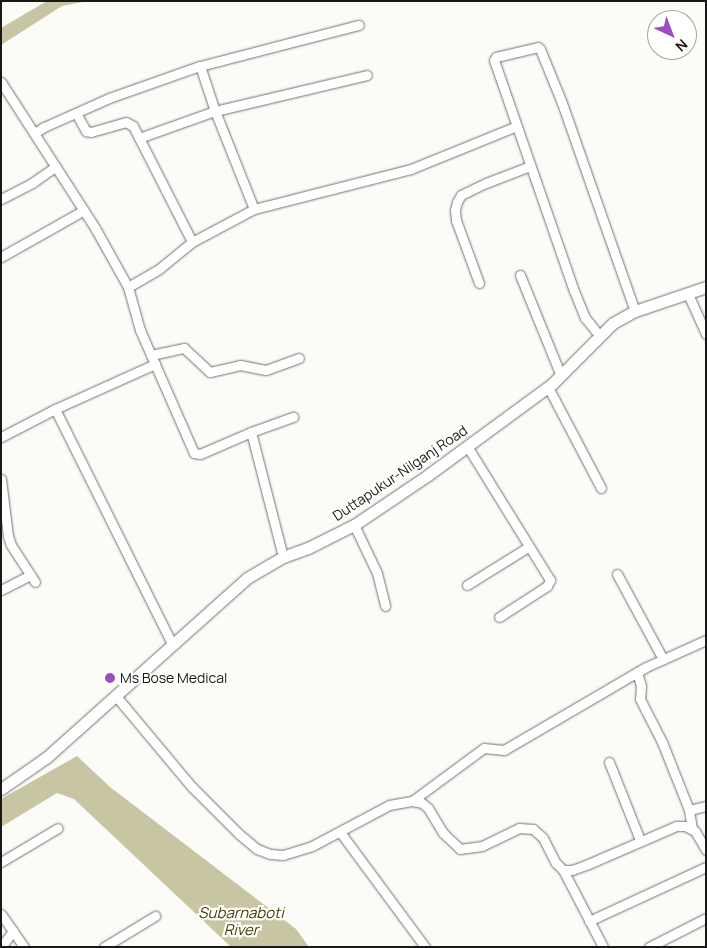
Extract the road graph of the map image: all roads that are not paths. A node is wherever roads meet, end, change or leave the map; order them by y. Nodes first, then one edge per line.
1 (359, 25) dead end
2 (200, 66) junction
3 (366, 75) dead end
4 (1, 82) edge
5 (214, 111) junction
6 (76, 112) junction
7 (516, 126) junction
8 (35, 133) junction
9 (139, 138) junction
10 (56, 166) junction
11 (530, 166) junction
12 (1, 199) edge
13 (254, 209) junction
14 (84, 210) junction
15 (192, 242) junction
16 (1, 257) edge
17 (520, 274) dead end
18 (480, 283) dead end
19 (128, 287) junction
20 (706, 288) edge
21 (688, 294) junction
22 (635, 311) junction
23 (706, 334) edge
24 (599, 335) junction
25 (151, 355) junction
26 (299, 358) dead end
27 (155, 364) junction
28 (561, 376) junction
29 (548, 387) junction
30 (55, 409) junction
31 (293, 417) dead end
32 (251, 432) junction
33 (1, 437) edge
34 (468, 446) junction
35 (1, 480) edge
36 (601, 488) dead end
37 (354, 526) junction
38 (528, 547) junction
39 (283, 557) junction
40 (617, 574) dead end
41 (467, 585) dead end
42 (1, 590) edge
43 (385, 606) dead end
44 (499, 618) dead end
45 (706, 640) edge
46 (172, 644) junction
47 (663, 659) junction
48 (637, 672) junction
49 (115, 695) junction
50 (609, 762) dead end
51 (1, 788) edge
52 (412, 801) junction
53 (706, 806) edge
54 (689, 810) junction
55 (58, 828) dead end
56 (692, 829) junction
57 (340, 832) junction
58 (640, 840) junction
59 (706, 850) edge
60 (1, 862) edge
61 (706, 867) edge
62 (562, 870) junction
63 (1, 914) edge
64 (155, 916) dead end
65 (706, 918) edge
66 (589, 921) junction
67 (13, 930) junction
68 (1, 947) edge
69 (24, 947) edge
70 (104, 947) edge
71 (426, 947) edge
72 (603, 947) edge
73 (649, 947) edge

1 - 2 street
2 - 5 street
2 - 6 street
3 - 5 street
4 - 8 street
5 - 9 street
5 - 13 street
6 - 8 street
6 - 9 street
7 - 11 street
7 - 13 street
7 - 22 street
8 - 10 street
9 - 15 street
10 - 12 street
10 - 14 street
11 - 18 street
11 - 24 street
13 - 15 street
14 - 16 street
14 - 19 street
15 - 19 street
17 - 28 street
19 - 25 street
20 - 21 main road, Duttapukur-Nilganj Road
21 - 22 main road, Duttapukur-Nilganj Road
21 - 23 street
22 - 24 main road, Duttapukur-Nilganj Road
24 - 28 main road, Duttapukur-Nilganj Road
25 - 26 street
25 - 27 street
27 - 30 street
27 - 32 street
28 - 29 main road, Duttapukur-Nilganj Road
29 - 34 main road, Duttapukur-Nilganj Road
29 - 36 street
30 - 33 street
30 - 46 street
31 - 32 street
32 - 39 street
34 - 37 main road, Duttapukur-Nilganj Road
34 - 38 street
35 - 42 street
37 - 39 main road, Duttapukur-Nilganj Road
37 - 43 street
38 - 41 street
38 - 44 street
39 - 46 main road, Duttapukur-Nilganj Road
40 - 47 street
45 - 47 street
46 - 49 main road, Duttapukur-Nilganj Road
47 - 48 street
48 - 52 street
48 - 54 street
49 - 51 main road, Duttapukur-Nilganj Road
49 - 57 street
50 - 58 street
52 - 57 street
52 - 62 street
53 - 54 street
54 - 56 street
55 - 60 street
56 - 58 street
56 - 59 street
57 - 71 street
58 - 62 street
61 - 66 street
62 - 66 street
63 - 67 street
64 - 70 street
65 - 73 street
66 - 72 street
67 - 68 street
67 - 69 street

